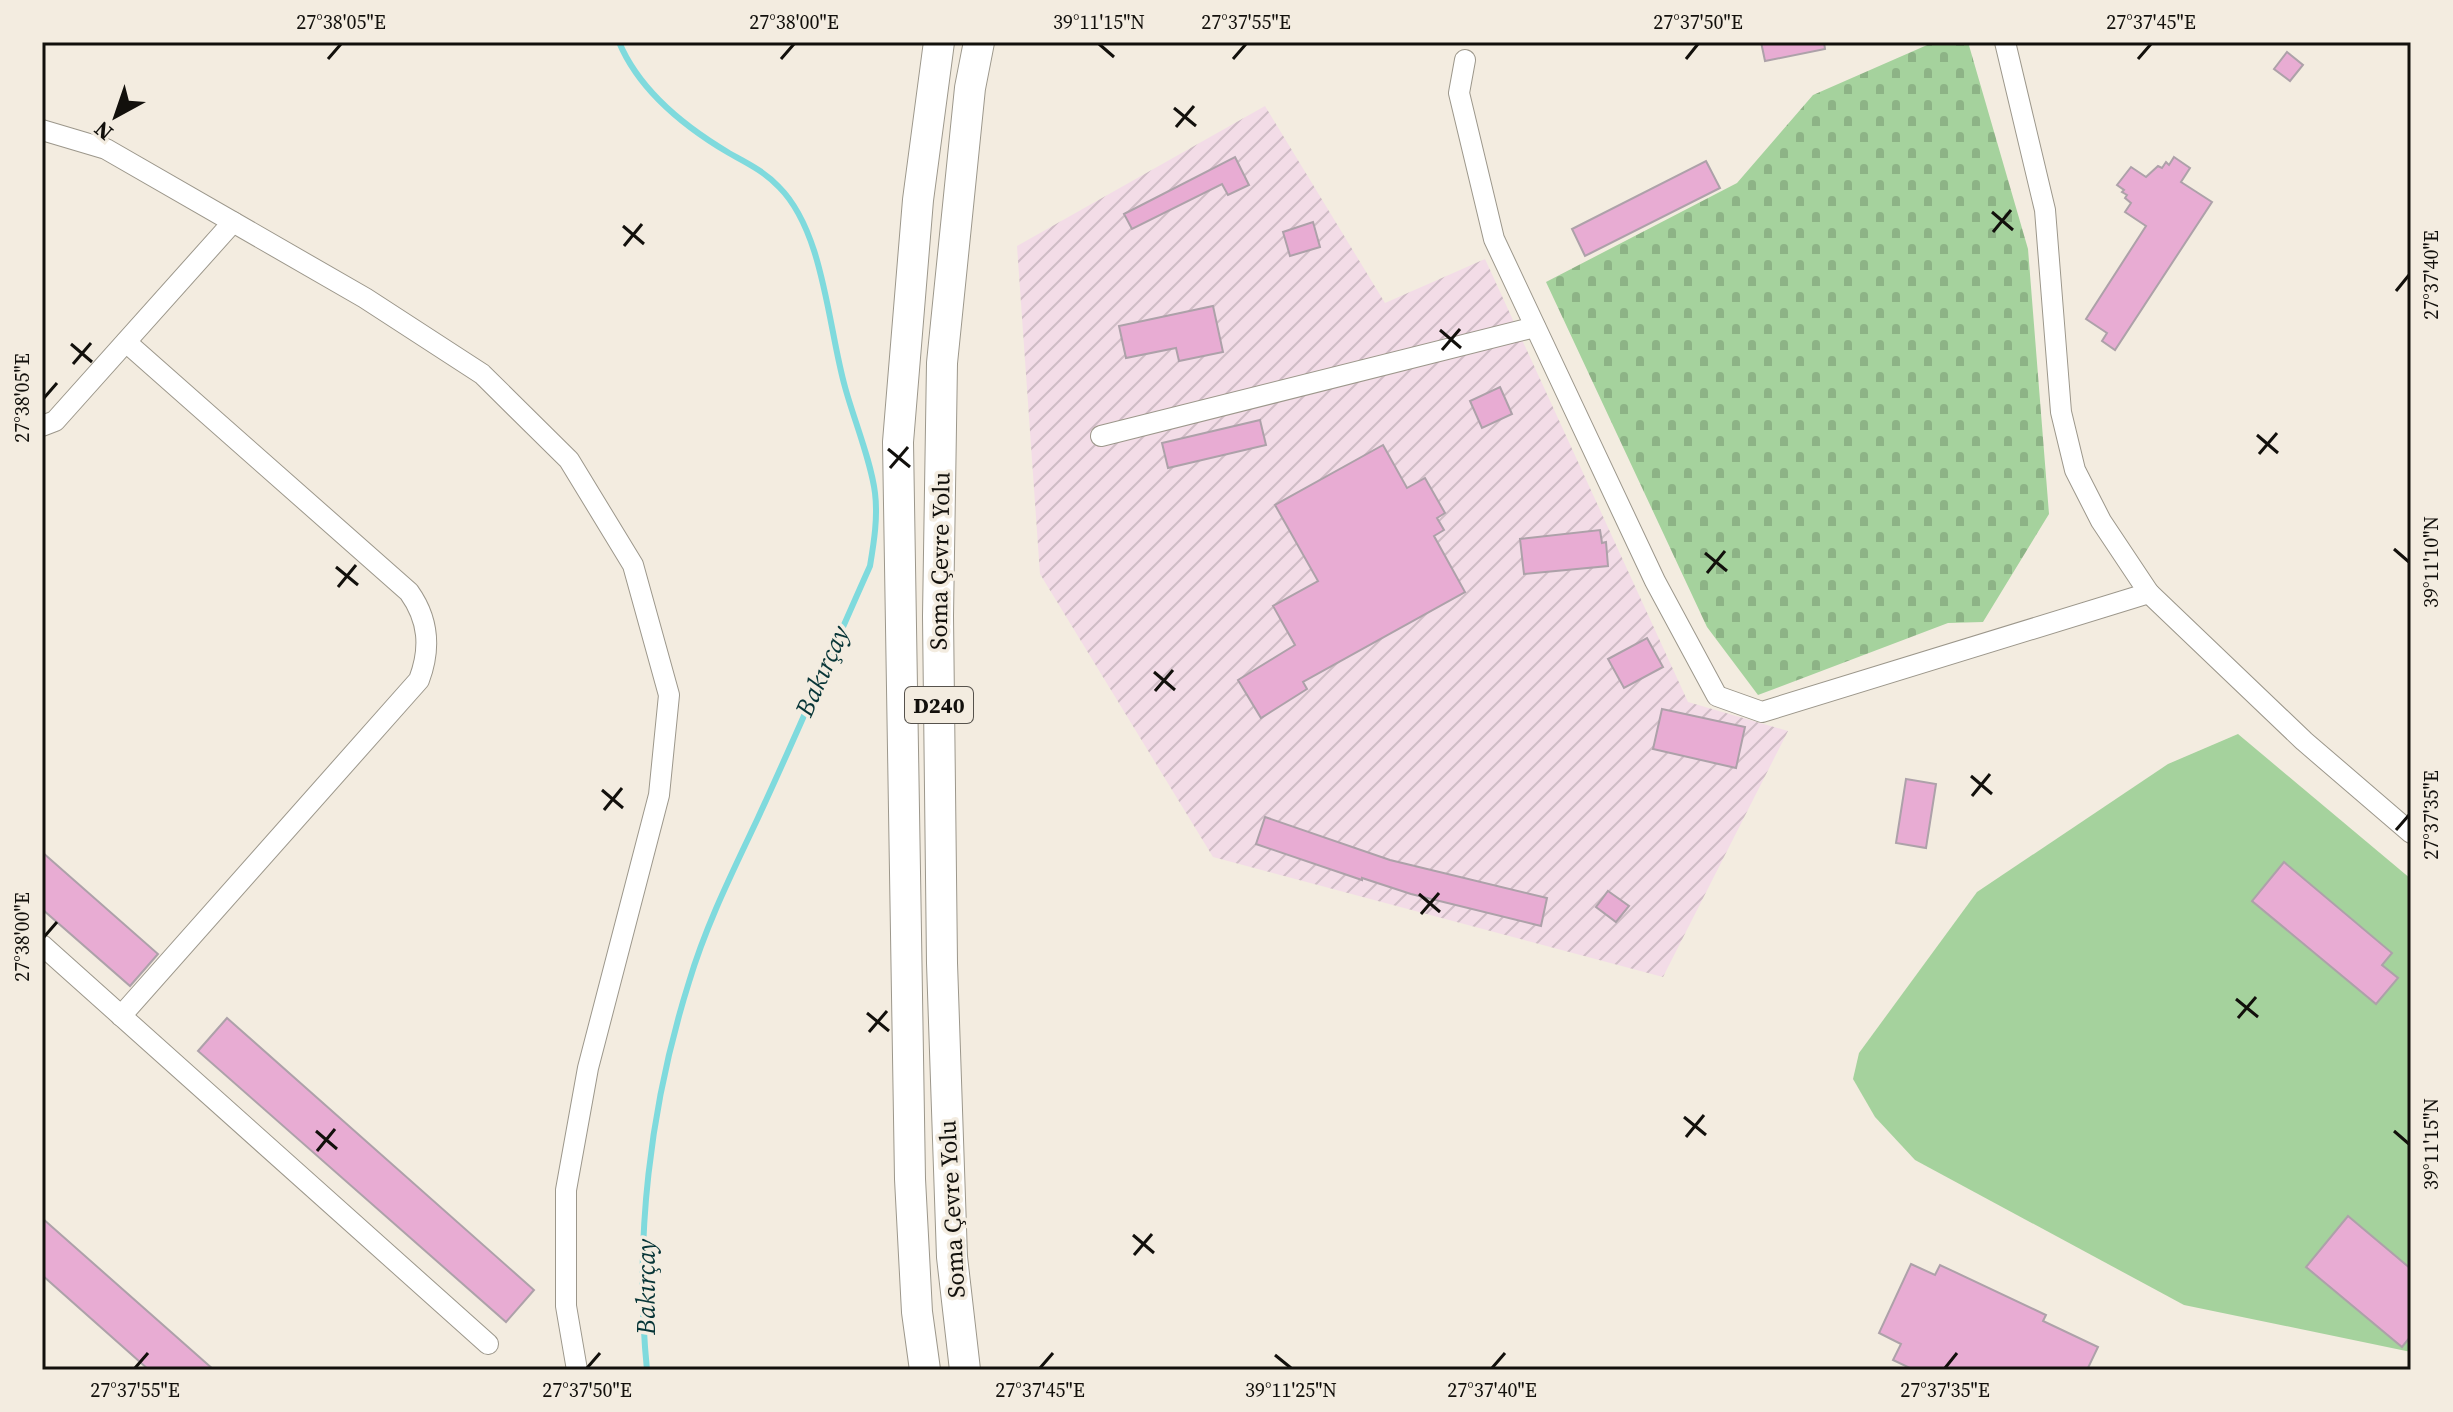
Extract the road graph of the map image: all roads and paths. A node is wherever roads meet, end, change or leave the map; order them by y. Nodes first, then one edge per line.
1 (939, 42) edge
2 (979, 42) edge
3 (2005, 42) edge
4 (1465, 60) dead end
5 (42, 130) edge
6 (233, 222) junction
7 (1535, 327) junction
8 (126, 342) junction
9 (42, 426) edge
10 (1101, 436) dead end
11 (2149, 593) junction
12 (2411, 833) edge
13 (42, 945) edge
14 (121, 1016) junction
15 (488, 1344) dead end
16 (577, 1370) edge
17 (925, 1370) edge
18 (965, 1370) edge

1 - 17 highway, Soma Çevre Yolu / D240
2 - 18 highway, Soma Çevre Yolu / D240
3 - 11 street
4 - 7 street
5 - 6 street
6 - 8 street
6 - 16 street
7 - 10 street
7 - 11 street
8 - 9 street
8 - 14 street
11 - 12 street
13 - 14 street
14 - 15 street

